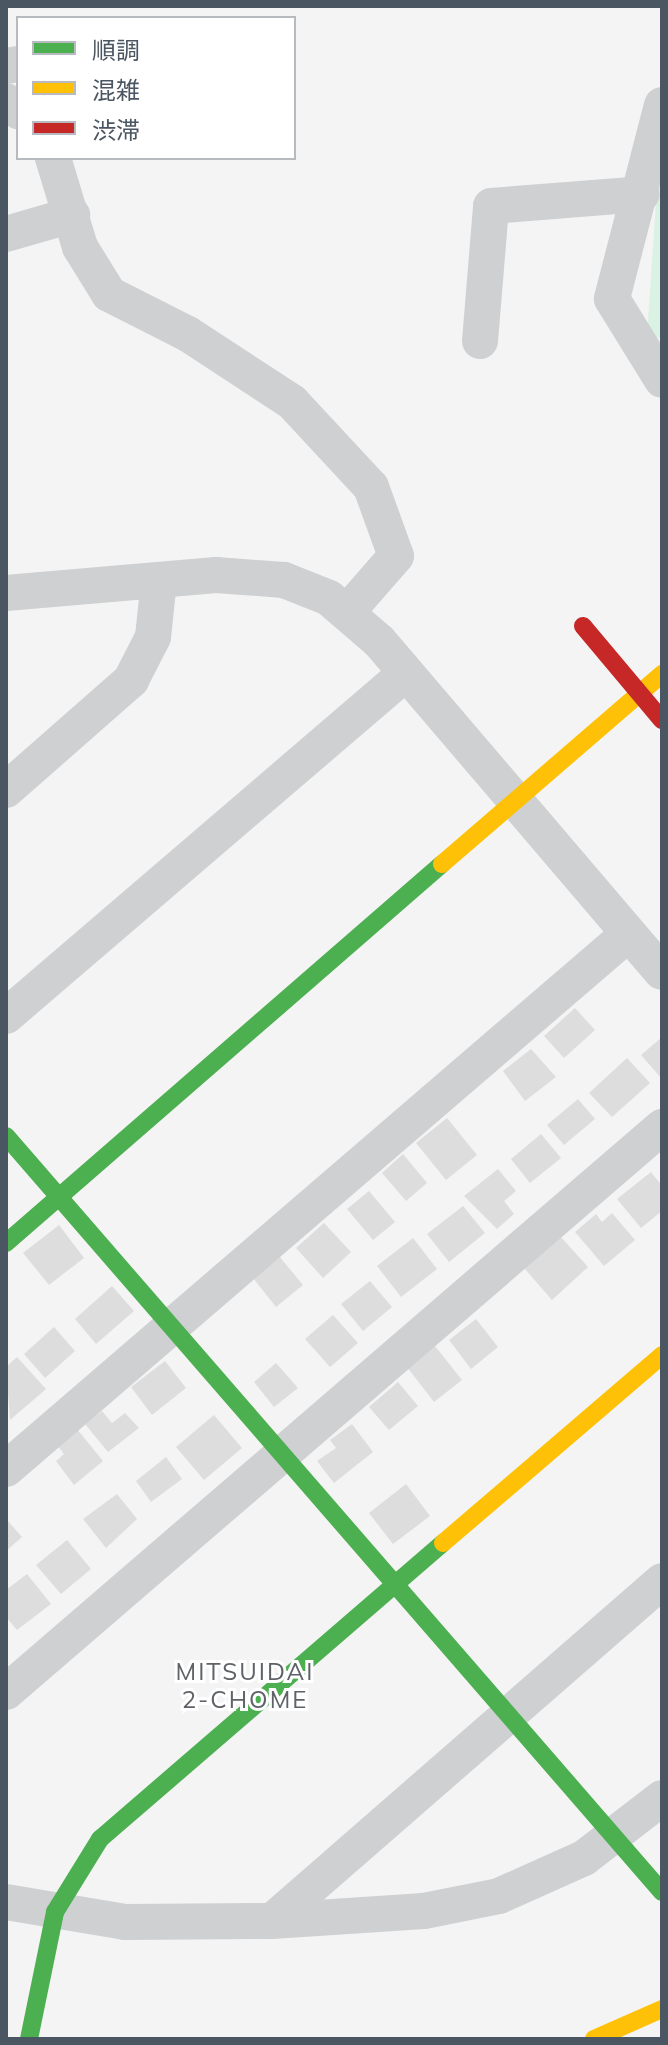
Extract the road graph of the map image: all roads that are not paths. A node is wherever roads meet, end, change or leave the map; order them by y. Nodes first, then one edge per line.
1 (662, 108) edge
2 (54, 160) edge
3 (642, 194) junction
4 (72, 215) junction
5 (6, 234) edge
6 (480, 341) dead end
7 (662, 380) edge
8 (159, 580) junction
9 (6, 593) edge
10 (348, 611) junction
11 (583, 626) dead end
12 (406, 673) junction
13 (662, 674) edge
14 (639, 694) junction
15 (662, 720) edge
16 (6, 790) edge
17 (514, 802) junction
18 (628, 934) junction
19 (662, 972) edge
20 (6, 1016) edge
21 (662, 1127) edge
22 (6, 1136) edge
23 (58, 1198) junction
24 (6, 1243) edge
25 (172, 1324) junction
26 (662, 1355) edge
27 (283, 1454) junction
28 (6, 1469) edge
29 (662, 1581) edge
30 (395, 1585) junction
31 (6, 1692) edge
32 (508, 1713) junction
33 (662, 1798) edge
34 (617, 1837) junction
35 (662, 1892) edge
36 (6, 1902) edge
37 (55, 1912) junction
38 (272, 1921) junction
39 (662, 2009) edge
40 (29, 2039) edge
41 (594, 2039) edge

1 - 3 street
2 - 4 street
3 - 6 street
3 - 7 street
4 - 5 street
4 - 10 street
8 - 9 street
8 - 10 street
8 - 16 street
10 - 12 street
11 - 14 street
12 - 17 street
12 - 20 street
13 - 14 street
14 - 15 street
14 - 17 street
17 - 18 street
17 - 23 street
18 - 19 street
18 - 25 street
21 - 27 street
22 - 23 street
23 - 24 street
23 - 25 street
25 - 27 street
25 - 28 street
26 - 30 street
27 - 30 street
27 - 31 street
29 - 32 street
30 - 32 street
30 - 37 street
32 - 34 street
32 - 38 street
33 - 34 street
34 - 35 street
34 - 38 street
36 - 37 street
37 - 38 street
37 - 40 street
39 - 41 street

